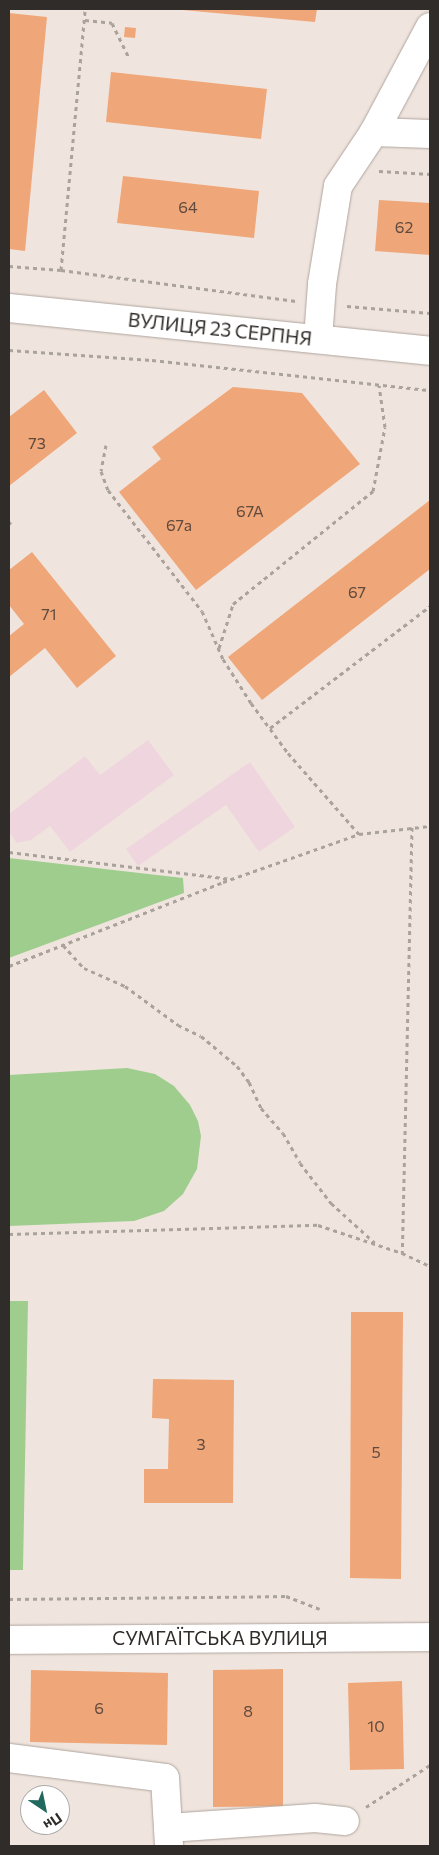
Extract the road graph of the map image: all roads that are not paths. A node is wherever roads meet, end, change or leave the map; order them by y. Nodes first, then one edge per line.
1 (430, 27) edge
2 (374, 132) junction
3 (430, 134) edge
4 (9, 308) edge
5 (318, 340) junction
6 (430, 352) edge
7 (430, 1637) edge
8 (9, 1640) edge
9 (9, 1758) edge
10 (345, 1820) dead end
11 (168, 1837) edge

1 - 2 street
2 - 3 street
2 - 5 street
4 - 5 street, ВУЛИЦЯ 23 СЕРПНЯ
5 - 6 street, ВУЛИЦЯ 23 СЕРПНЯ
7 - 8 street, СУМГАЇТСЬКА ВУЛИЦЯ
9 - 11 street
10 - 11 street

